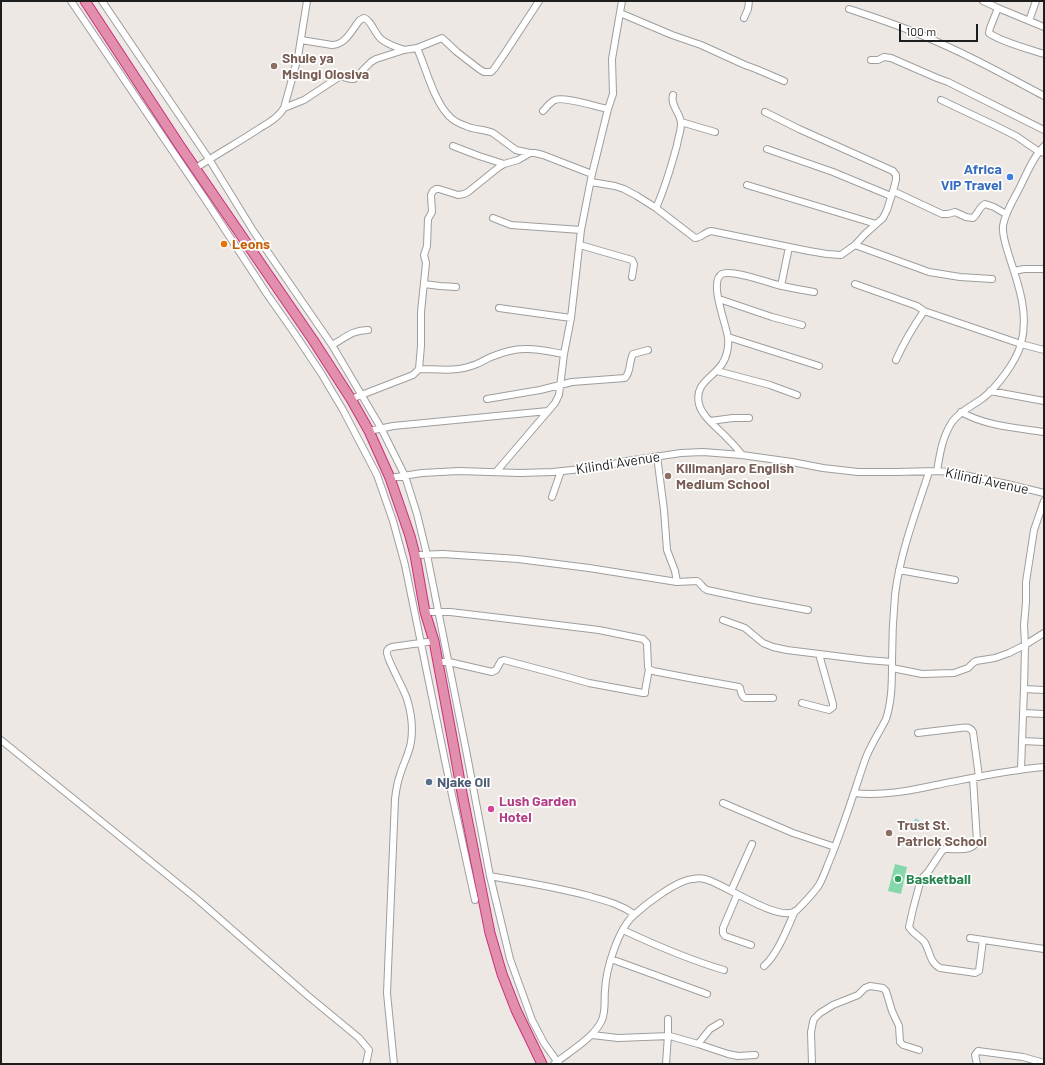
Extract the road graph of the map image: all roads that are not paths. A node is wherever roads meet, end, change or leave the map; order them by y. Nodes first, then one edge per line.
1 (71, 1) edge
2 (86, 1) edge
3 (102, 1) edge
4 (307, 1) edge
5 (539, 1) edge
6 (622, 1) edge
7 (750, 1) edge
8 (983, 1) edge
9 (1036, 1) edge
10 (998, 8) junction
11 (849, 9) dead end
12 (620, 13) junction
13 (744, 18) dead end
14 (1029, 21) junction
15 (1044, 27) edge
16 (301, 40) junction
17 (417, 48) junction
18 (404, 50) junction
19 (1044, 54) edge
20 (871, 60) dead end
21 (784, 81) dead end
22 (672, 95) dead end
23 (1044, 96) edge
24 (941, 100) dead end
25 (284, 108) junction
26 (608, 110) junction
27 (543, 111) dead end
28 (765, 112) dead end
29 (681, 122) junction
30 (1044, 130) edge
31 (715, 132) dead end
32 (453, 146) dead end
33 (1044, 146) edge
34 (767, 149) dead end
35 (1041, 152) edge
36 (530, 153) junction
37 (209, 159) junction
38 (504, 164) junction
39 (196, 168) junction
40 (592, 174) junction
41 (591, 182) junction
42 (747, 185) dead end
43 (892, 194) junction
44 (656, 208) junction
45 (1006, 214) junction
46 (493, 218) dead end
47 (876, 224) junction
48 (581, 230) junction
49 (580, 245) junction
50 (855, 245) junction
51 (789, 247) junction
52 (1044, 269) edge
53 (1014, 271) junction
54 (632, 276) dead end
55 (992, 279) dead end
56 (424, 284) junction
57 (855, 284) dead end
58 (781, 286) junction
59 (456, 287) dead end
60 (814, 292) dead end
61 (718, 299) junction
62 (499, 308) dead end
63 (924, 312) junction
64 (571, 318) junction
65 (802, 325) dead end
66 (368, 330) dead end
67 (728, 337) junction
68 (1021, 344) junction
69 (332, 345) junction
70 (648, 350) dead end
71 (1044, 350) edge
72 (564, 354) junction
73 (896, 360) dead end
74 (819, 366) dead end
75 (419, 369) junction
76 (717, 371) junction
77 (560, 386) junction
78 (990, 391) junction
79 (362, 394) junction
80 (797, 395) dead end
81 (351, 399) junction
82 (487, 399) dead end
83 (1044, 401) edge
84 (548, 411) junction
85 (961, 412) junction
86 (749, 418) dead end
87 (710, 421) junction
88 (381, 428) junction
89 (369, 430) junction
90 (1044, 432) edge
91 (742, 455) junction
92 (657, 456) junction
93 (561, 471) junction
94 (937, 471) junction
95 (496, 472) junction
96 (928, 472) junction
97 (404, 476) junction
98 (390, 478) junction
99 (1044, 493) edge
100 (552, 497) dead end
101 (1044, 501) edge
102 (415, 555) junction
103 (427, 555) junction
104 (899, 570) junction
105 (955, 580) dead end
106 (676, 582) junction
107 (808, 610) dead end
108 (425, 612) junction
109 (439, 612) junction
110 (723, 620) dead end
111 (1044, 634) edge
112 (434, 641) junction
113 (421, 644) junction
114 (1025, 645) junction
115 (820, 654) junction
116 (438, 662) junction
117 (449, 662) junction
118 (892, 662) junction
119 (892, 668) junction
120 (649, 669) junction
121 (1024, 689) junction
122 (1044, 690) edge
123 (773, 698) dead end
124 (802, 703) dead end
125 (1023, 713) junction
126 (1044, 714) edge
127 (918, 733) dead end
128 (1, 740) edge
129 (1022, 741) junction
130 (1044, 742) edge
131 (1044, 767) edge
132 (1021, 769) junction
133 (976, 777) junction
134 (854, 793) junction
135 (723, 803) dead end
136 (752, 844) dead end
137 (835, 847) junction
138 (490, 876) junction
139 (731, 891) junction
140 (737, 895) junction
141 (475, 900) dead end
142 (795, 912) junction
143 (634, 914) junction
144 (623, 930) junction
145 (970, 938) dead end
146 (983, 940) junction
147 (751, 945) dead end
148 (1044, 949) edge
149 (611, 959) junction
150 (764, 966) dead end
151 (724, 970) dead end
152 (706, 994) dead end
153 (668, 1019) dead end
154 (720, 1023) dead end
155 (592, 1035) junction
156 (668, 1035) junction
157 (698, 1044) junction
158 (919, 1050) dead end
159 (755, 1055) dead end
160 (557, 1063) edge
161 (1044, 1063) edge
162 (366, 1064) edge
163 (394, 1064) edge
164 (542, 1064) edge
165 (667, 1064) edge
166 (812, 1064) edge
167 (977, 1064) edge

1 - 113 street
2 - 39 highway
3 - 37 street
4 - 16 street
5 - 17 street
6 - 12 street
7 - 13 street
8 - 10 street
9 - 14 street
10 - 14 street
10 - 19 street
11 - 23 street
12 - 21 street
12 - 26 street
14 - 15 street
16 - 18 street
16 - 25 street
17 - 18 street
17 - 36 street
18 - 25 street
20 - 30 street
22 - 29 street
24 - 35 street
25 - 37 street
26 - 27 street
26 - 40 street
28 - 43 street
29 - 31 street
29 - 44 street
32 - 38 street
33 - 35 street
34 - 43 street
35 - 45 street
36 - 38 street
36 - 40 street
37 - 39 street
37 - 69 street
38 - 56 street
39 - 81 highway
40 - 41 street
41 - 44 street
41 - 48 street
42 - 47 street
43 - 45 street
43 - 47 street
44 - 51 street
45 - 53 street
46 - 48 street
47 - 50 street
48 - 49 street
49 - 54 street
49 - 64 street
50 - 51 street
50 - 55 street
51 - 58 street
52 - 53 street
53 - 68 street
56 - 59 street
56 - 75 street
57 - 63 street
58 - 60 street
58 - 61 street
61 - 65 street
61 - 67 street
62 - 64 street
63 - 68 street
63 - 73 street
64 - 72 street
66 - 69 street
67 - 74 street
67 - 76 street
68 - 71 street
68 - 78 street
69 - 79 street
70 - 77 street
72 - 75 street
72 - 77 street
75 - 79 street
76 - 80 street
76 - 87 street
77 - 82 street
77 - 84 street
78 - 83 street
78 - 85 street
79 - 81 street
79 - 88 street
81 - 89 highway
84 - 88 street
84 - 95 street
85 - 90 street
85 - 94 street
86 - 87 street
87 - 91 street
88 - 89 street
88 - 97 street
89 - 98 highway
91 - 92 street, Kilindi Avenue
91 - 96 street, Kilindi Avenue
92 - 93 street, Kilindi Avenue
92 - 106 street
93 - 95 street, Kilindi Avenue
93 - 100 street
94 - 96 street, Kilindi Avenue
94 - 99 street, Kilindi Avenue
95 - 97 street, Kilindi Avenue
96 - 104 street
97 - 98 street, Kilindi Avenue
97 - 103 street
98 - 102 highway
101 - 114 street
102 - 103 street
102 - 108 highway
103 - 106 street
103 - 109 street
104 - 105 street
104 - 118 street
106 - 107 street
108 - 109 street
108 - 112 highway
109 - 117 street
109 - 120 street
110 - 115 street
111 - 114 street
112 - 113 street
112 - 116 highway
113 - 141 street
113 - 163 street
114 - 119 street
114 - 121 street
115 - 118 street
115 - 124 street
116 - 117 street
116 - 164 highway
117 - 120 street
117 - 138 street
118 - 119 street
119 - 134 street
120 - 123 street
121 - 122 street
121 - 125 street
125 - 126 street
125 - 129 street
127 - 133 street
128 - 162 street
129 - 130 street
129 - 132 street
131 - 132 street
132 - 133 street
133 - 134 street
133 - 146 street
134 - 137 street
135 - 137 street
136 - 139 street
137 - 142 street
138 - 143 street
138 - 160 street
139 - 140 street
139 - 143 street
140 - 142 street
140 - 147 street
142 - 150 street
143 - 144 street
144 - 149 street
144 - 151 street
145 - 146 street
146 - 148 street
149 - 152 street
149 - 155 street
153 - 156 street
154 - 157 street
155 - 156 street
155 - 160 street
156 - 157 street
156 - 165 street
157 - 159 street
158 - 166 street
161 - 167 street

